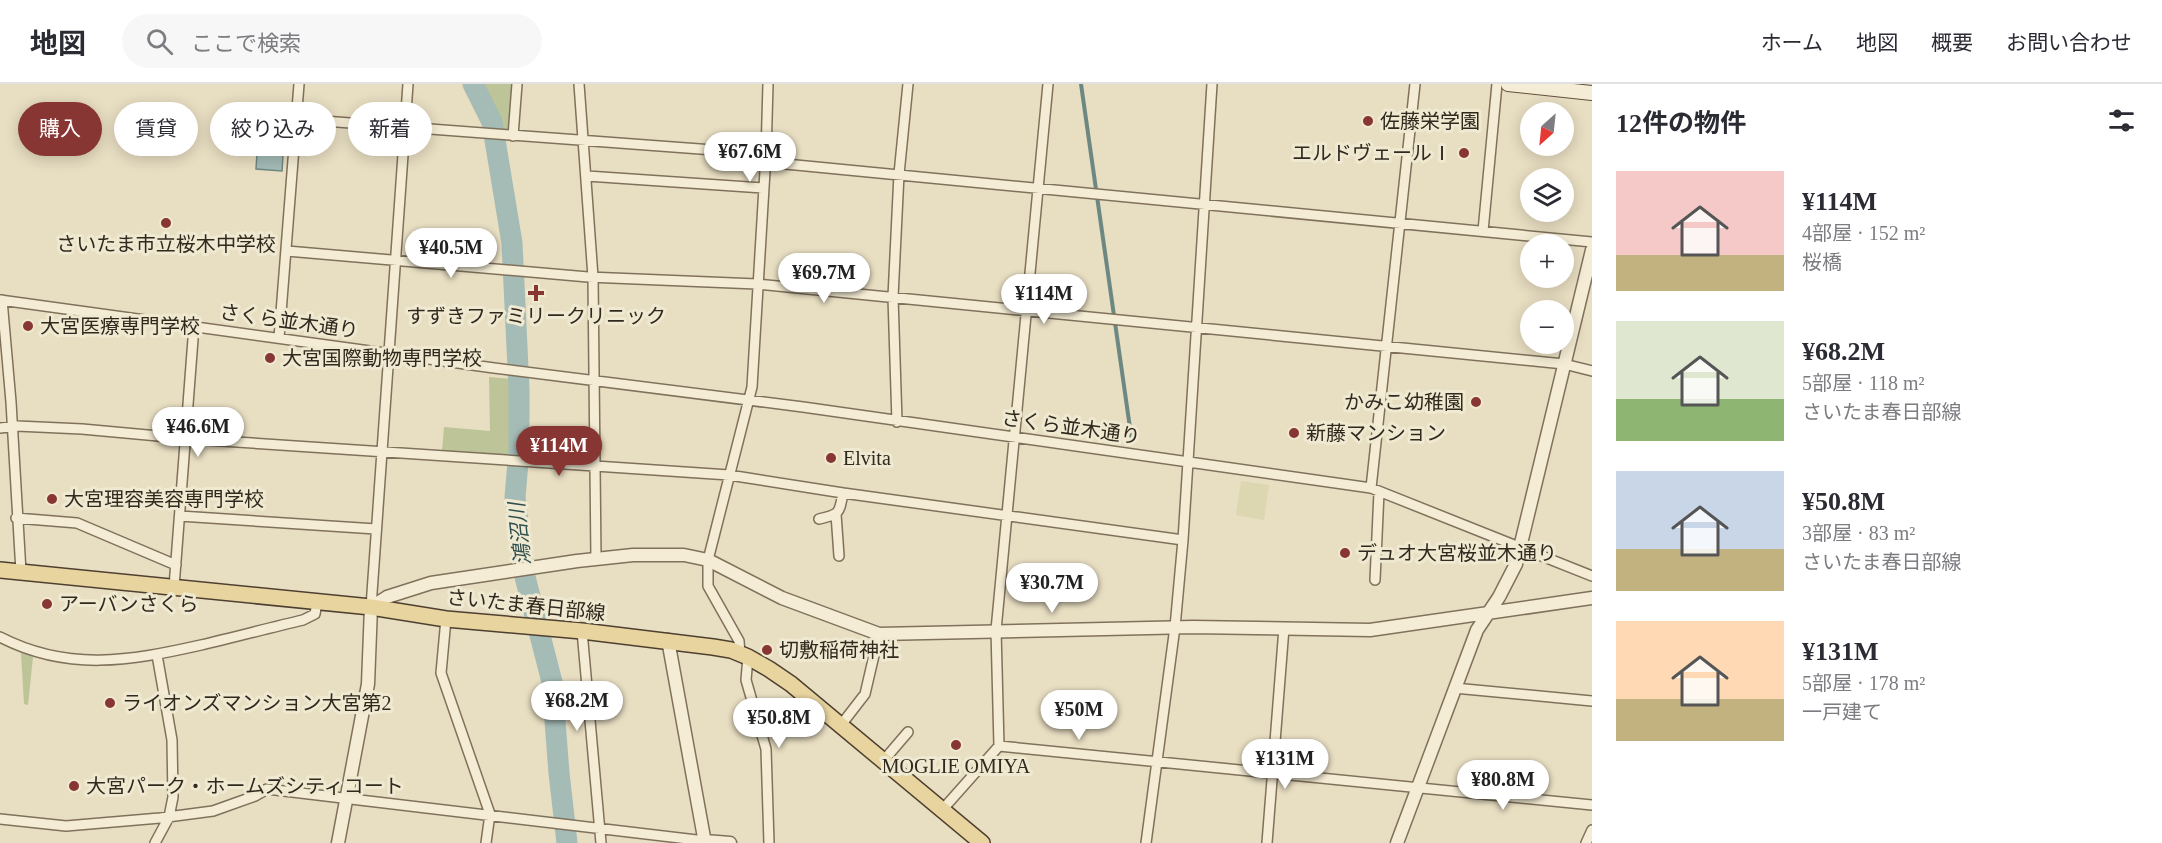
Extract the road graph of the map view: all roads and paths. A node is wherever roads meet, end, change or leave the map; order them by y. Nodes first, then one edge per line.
1 (299, 84) edge
2 (408, 84) edge
3 (517, 84) edge
4 (579, 84) edge
5 (768, 84) edge
6 (908, 84) edge
7 (1048, 84) edge
8 (1212, 84) edge
9 (1414, 84) edge
10 (1497, 84) edge
11 (1508, 84) edge
12 (1592, 93) edge
13 (298, 102) edge
14 (407, 102) edge
15 (432, 130) edge
16 (509, 136) junction
17 (583, 141) junction
18 (294, 156) edge
19 (403, 156) edge
20 (766, 158) junction
21 (899, 174) junction
22 (587, 176) junction
23 (1038, 187) junction
24 (763, 188) junction
25 (1204, 204) junction
26 (1400, 224) junction
27 (1483, 231) junction
28 (1592, 242) edge
29 (1592, 250) edge
30 (287, 251) junction
31 (395, 261) junction
32 (593, 277) junction
33 (758, 284) junction
34 (893, 297) junction
35 (1, 300) edge
36 (1026, 310) junction
37 (194, 326) junction
38 (1197, 327) junction
39 (279, 338) junction
40 (1388, 346) junction
41 (389, 354) junction
42 (1564, 364) junction
43 (1592, 371) edge
44 (594, 380) junction
45 (750, 401) junction
46 (897, 422) junction
47 (11, 426) junction
48 (0, 428) edge
49 (186, 438) junction
50 (1013, 438) junction
51 (382, 451) junction
52 (1188, 461) junction
53 (595, 466) junction
54 (729, 475) junction
55 (1375, 490) junction
56 (843, 493) junction
57 (836, 514) junction
58 (180, 516) junction
59 (1006, 517) junction
60 (16, 518) junction
61 (819, 519) dead end
62 (376, 529) junction
63 (1183, 540) junction
64 (1520, 546) junction
65 (839, 556) dead end
66 (596, 559) junction
67 (708, 560) junction
68 (176, 565) junction
69 (0, 570) edge
70 (21, 572) junction
71 (1592, 576) edge
72 (1375, 580) dead end
73 (174, 587) junction
74 (1592, 598) edge
75 (317, 602) junction
76 (371, 607) junction
77 (1487, 615) junction
78 (446, 619) junction
79 (1175, 627) junction
80 (1284, 628) junction
81 (996, 630) junction
82 (582, 631) junction
83 (879, 634) junction
84 (0, 637) edge
85 (668, 640) junction
86 (157, 655) junction
87 (744, 655) junction
88 (1454, 688) junction
89 (1592, 701) edge
90 (841, 725) junction
91 (908, 732) dead end
92 (999, 746) junction
93 (884, 760) junction
94 (1156, 763) junction
95 (1272, 775) junction
96 (1417, 789) junction
97 (346, 799) junction
98 (1592, 805) edge
99 (943, 809) junction
100 (490, 814) junction
101 (169, 817) junction
102 (0, 819) edge
103 (600, 830) junction
104 (1592, 830) edge
105 (705, 842) edge
106 (155, 843) edge
107 (338, 843) edge
108 (486, 843) edge
109 (601, 843) edge
110 (730, 843) edge
111 (769, 843) edge
112 (982, 843) edge
113 (1146, 843) edge
114 (1267, 843) edge
115 (1397, 843) edge
116 (1586, 843) edge

1 - 13 street
2 - 14 street
3 - 16 street
4 - 17 street
5 - 20 street
6 - 21 street
7 - 23 street
8 - 25 street
9 - 26 street
10 - 27 street
11 - 12 main road
15 - 16 street
16 - 17 street
17 - 20 street
17 - 22 street
18 - 30 street
19 - 31 street
20 - 21 street
20 - 24 street
21 - 23 street
21 - 34 street
22 - 24 street
22 - 32 street
23 - 25 street
23 - 36 street
24 - 33 street
25 - 26 street
25 - 38 street
26 - 27 street
26 - 40 street
27 - 28 street
29 - 42 street
30 - 31 street
30 - 39 street
31 - 32 street
31 - 41 street
32 - 33 street
32 - 44 street
33 - 34 street
33 - 45 street
34 - 36 street
34 - 46 street
35 - 37 street, さくら並木通り
35 - 47 street
36 - 38 street
36 - 50 street
37 - 39 street, さくら並木通り
37 - 49 street
38 - 40 street
38 - 52 street
39 - 41 street, さくら並木通り
40 - 42 street
40 - 55 street
41 - 44 street, さくら並木通り
41 - 51 street
42 - 43 street
42 - 64 street
44 - 45 street, さくら並木通り
44 - 53 street
45 - 46 street, さくら並木通り
45 - 54 street
46 - 50 street, さくら並木通り
47 - 48 street
47 - 49 street
47 - 60 street
49 - 51 street
49 - 58 street
50 - 52 street, さくら並木通り
50 - 59 street
51 - 53 street
51 - 62 street
52 - 55 street, さくら並木通り
52 - 63 street
53 - 54 street
53 - 66 street
54 - 56 street
54 - 67 street
55 - 64 street, さくら並木通り
55 - 72 street
56 - 57 street
56 - 59 street
57 - 61 street
57 - 65 street
58 - 62 street
58 - 68 street
59 - 63 street
59 - 81 street
60 - 68 street
60 - 70 street
62 - 76 street
63 - 79 street
64 - 71 street, さくら並木通り
64 - 77 street
66 - 67 street
66 - 76 street
67 - 83 street
67 - 87 street
68 - 73 street
69 - 70 main road, さいたま春日部線
70 - 73 main road, さいたま春日部線
73 - 75 main road, さいたま春日部線
74 - 77 street
75 - 76 main road, さいたま春日部線
75 - 86 street
76 - 78 main road, さいたま春日部線
76 - 97 street
77 - 80 street
77 - 88 street
78 - 82 main road, さいたま春日部線
78 - 100 street
79 - 80 street
79 - 81 street
79 - 94 street
80 - 95 street
81 - 83 street
81 - 92 street
82 - 85 main road, さいたま春日部線
82 - 103 street
83 - 90 street
84 - 86 street
85 - 87 main road, さいたま春日部線
85 - 105 street
86 - 101 street
87 - 90 main road, さいたま春日部線
87 - 111 street
88 - 89 street
88 - 96 street
90 - 93 main road, さいたま春日部線
91 - 93 street
92 - 94 street
92 - 99 street
93 - 99 main road, さいたま春日部線
94 - 95 street
94 - 113 street
95 - 96 street
95 - 114 street
96 - 98 street
96 - 115 street
97 - 100 street
97 - 101 street
97 - 107 street
99 - 112 main road, さいたま春日部線
100 - 103 street
100 - 108 street
101 - 102 street
101 - 106 street
103 - 105 street
103 - 109 street
104 - 116 street
105 - 110 street

